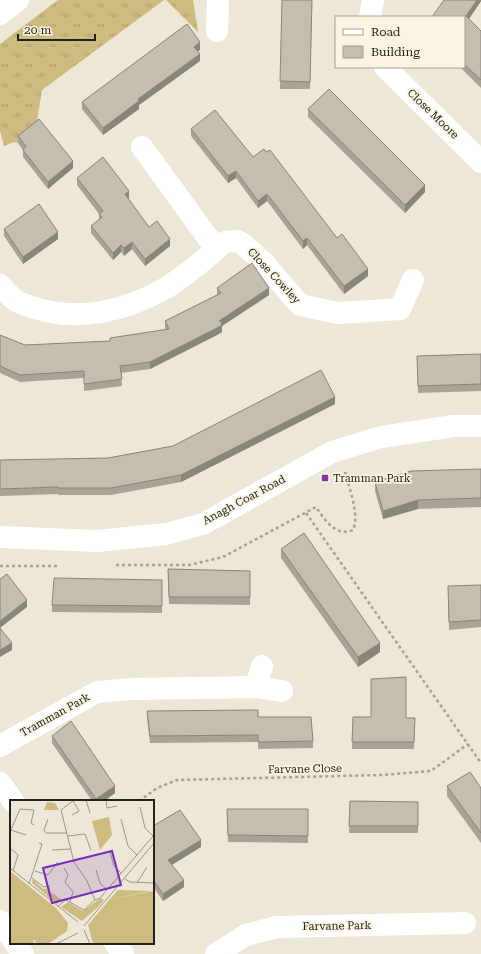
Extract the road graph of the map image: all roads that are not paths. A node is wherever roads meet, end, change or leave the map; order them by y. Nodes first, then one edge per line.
1 (18, 0) edge
2 (218, 0) edge
3 (373, 0) edge
4 (0, 14) edge
5 (370, 16) edge
6 (217, 31) dead end
7 (386, 68) edge
8 (142, 147) dead end
9 (481, 162) edge
10 (216, 249) junction
11 (412, 280) dead end
12 (0, 285) edge
13 (481, 426) edge
14 (0, 537) edge
15 (262, 666) dead end
16 (256, 687) junction
17 (282, 691) dead end
18 (0, 746) edge
19 (0, 783) edge
20 (12, 800) edge
21 (0, 921) edge
22 (465, 923) dead end
23 (10, 936) edge
24 (16, 944) edge
25 (116, 944) edge
26 (23, 954) edge
27 (123, 954) edge
28 (216, 954) edge

1 - 4 main road
2 - 6 main road
3 - 5 main road
7 - 9 main road, Close Moore
8 - 10 main road
10 - 11 main road, Close Cowley
10 - 12 main road, Close Cowley
13 - 14 main road, Anagh Coar Road
15 - 16 main road
16 - 17 main road, Tramman Park
16 - 18 main road, Tramman Park
19 - 20 main road
21 - 23 main road
22 - 28 main road, Farvane Park
24 - 26 main road
25 - 27 main road

